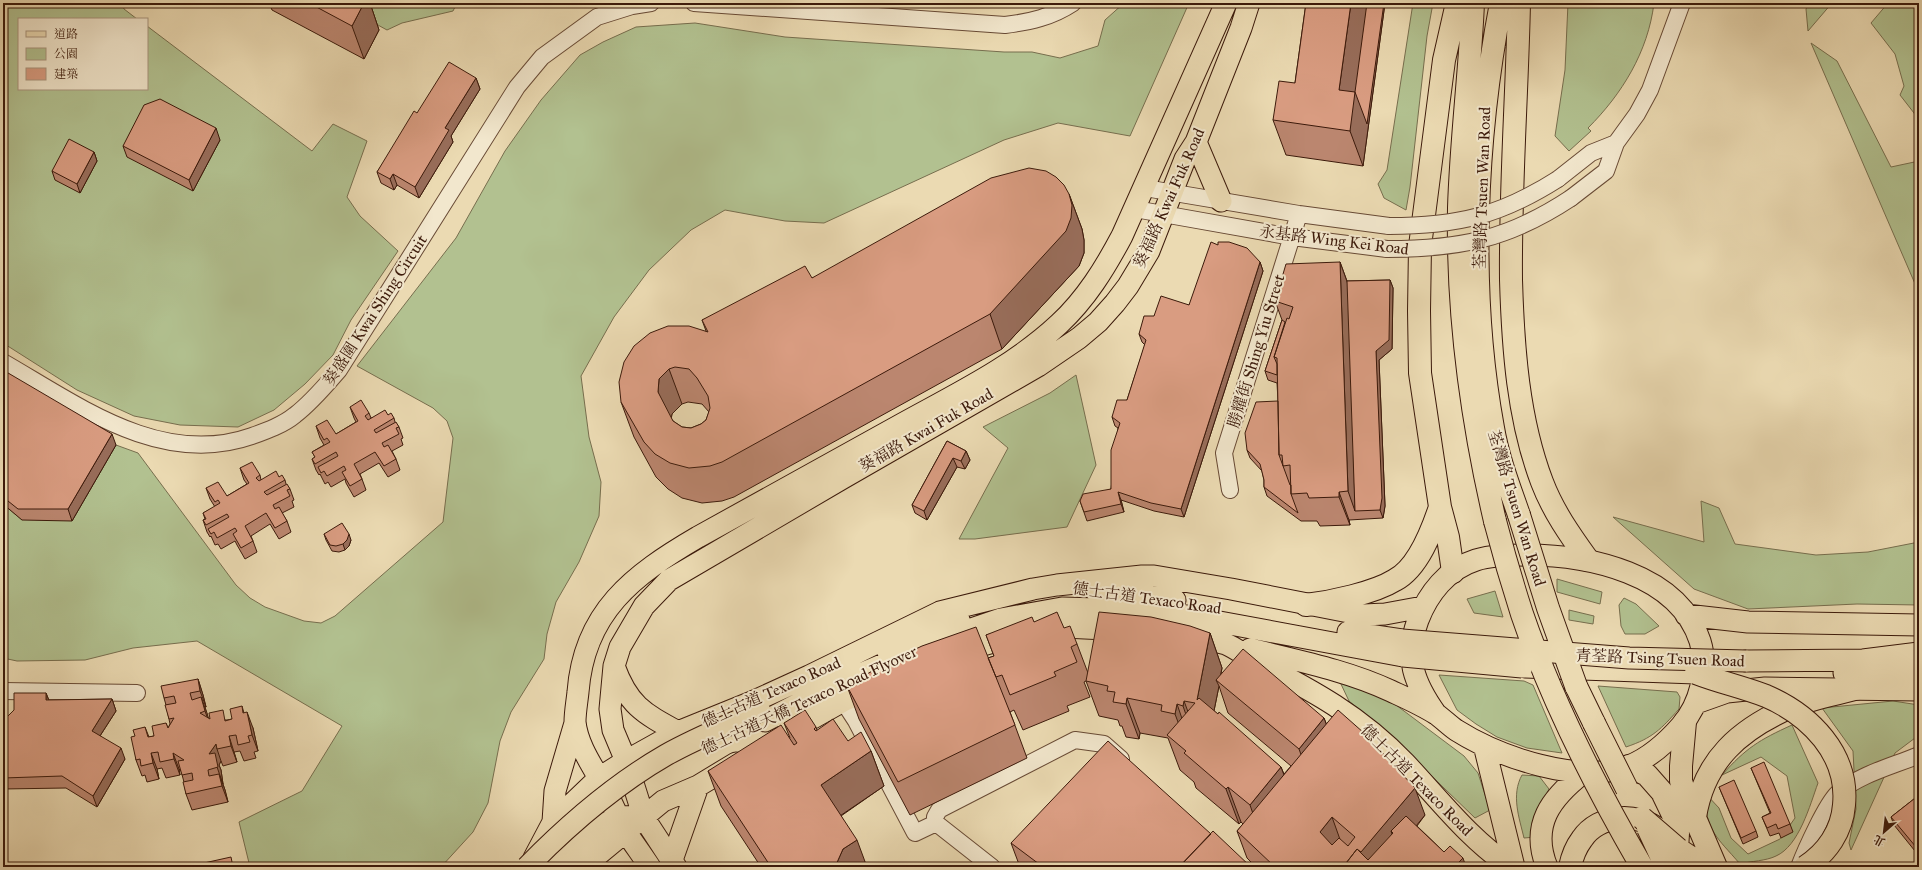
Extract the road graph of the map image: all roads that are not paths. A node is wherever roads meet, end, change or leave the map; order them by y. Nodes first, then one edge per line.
1 (651, 3) edge
2 (694, 3) edge
3 (1073, 3) edge
4 (1226, 3) edge
5 (1249, 3) edge
6 (1457, 3) edge
7 (1473, 3) edge
8 (1501, 3) edge
9 (1519, 3) edge
10 (1682, 3) edge
11 (789, 6) edge
12 (1196, 142) junction
13 (1616, 143) junction
14 (1145, 188) junction
15 (1171, 192) junction
16 (1221, 201) junction
17 (1135, 209) junction
18 (1299, 214) junction
19 (1163, 215) junction
20 (1292, 237) junction
21 (3, 362) edge
22 (1230, 490) dead end
23 (1440, 508) junction
24 (1588, 560) junction
25 (1453, 572) junction
26 (1057, 585) junction
27 (992, 600) junction
28 (1136, 602) junction
29 (1306, 605) junction
30 (1423, 607) junction
31 (1686, 615) junction
32 (1919, 625) edge
33 (1065, 627) junction
34 (1142, 631) edge
35 (1168, 635) edge
36 (1226, 644) junction
37 (1403, 648) junction
38 (1919, 653) edge
39 (614, 666) junction
40 (1746, 666) junction
41 (1696, 673) junction
42 (1919, 674) edge
43 (1859, 688) junction
44 (1919, 690) edge
45 (3, 691) edge
46 (137, 693) dead end
47 (842, 701) junction
48 (1696, 703) junction
49 (1436, 714) junction
50 (762, 716) junction
51 (1685, 722) junction
52 (575, 723) junction
53 (678, 732) junction
54 (1484, 745) junction
55 (1919, 755) edge
56 (626, 761) junction
57 (1629, 766) junction
58 (1133, 770) edge
59 (1583, 773) junction
60 (599, 778) junction
61 (698, 786) junction
62 (1695, 817) junction
63 (644, 818) junction
64 (1642, 818) junction
65 (553, 822) junction
66 (936, 823) junction
67 (622, 824) junction
68 (674, 864) edge
69 (1673, 864) edge
70 (528, 867) edge
71 (542, 867) edge
72 (556, 867) edge
73 (584, 867) edge
74 (650, 867) edge
75 (992, 867) edge
76 (1512, 867) edge
77 (1547, 867) edge
78 (1570, 867) edge
79 (1642, 867) edge
80 (1705, 867) edge
81 (1716, 867) edge
82 (1799, 867) edge
83 (1805, 867) edge

1 - 21 street, 葵盛圍 Kwai Shing Circuit
2 - 11 street
3 - 11 street
4 - 14 main road, 葵福路 Kwai Fuk Road
5 - 12 main road, 葵福路 Kwai Fuk Road
6 - 23 highway
7 - 79 highway, 荃灣路 Tsuen Wan Road, bridge
8 - 64 highway, 荃灣路 Tsuen Wan Road, bridge
9 - 24 highway
10 - 13 street, 永基路 Wing Kei Road
12 - 15 main road, 葵福路 Kwai Fuk Road
12 - 16 main road
13 - 18 street, 永基路 Wing Kei Road, bridge
13 - 20 street, 永基路 Wing Kei Road, bridge
14 - 15 street, 永基路 Wing Kei Road
14 - 17 main road, 葵福路 Kwai Fuk Road
15 - 16 street, 永基路 Wing Kei Road
15 - 19 main road, 葵福路 Kwai Fuk Road
16 - 18 street, 永基路 Wing Kei Road
17 - 19 street, 永基路 Wing Kei Road
17 - 52 main road, 葵福路 Kwai Fuk Road
18 - 20 street, 勝耀街 Shing Yiu Street
19 - 20 street, 永基路 Wing Kei Road
19 - 39 main road, 葵福路 Kwai Fuk Road
20 - 22 street, 勝耀街 Shing Yiu Street
23 - 25 highway
23 - 29 highway
24 - 25 main road
24 - 31 main road
25 - 30 main road
26 - 27 main road, 德士古道 Texaco Road
26 - 28 main road, 德士古道 Texaco Road
26 - 29 main road, 德士古道 Texaco Road
27 - 50 main road, 德士古道天橋 Texaco Road Flyover
27 - 53 main road, 德士古道 Texaco Road
28 - 33 main road
28 - 37 main road, 德士古道 Texaco Road
28 - 37 main road, 德士古道 Texaco Road
28 - 50 main road, 德士古道天橋 Texaco Road Flyover
29 - 30 main road, 德士古道 Texaco Road
30 - 49 main road
31 - 32 main road
31 - 48 main road
33 - 34 main road
33 - 47 main road
35 - 36 main road, 德士古道 Texaco Road
36 - 49 main road
36 - 76 main road, 德士古道 Texaco Road
37 - 40 main road, 青荃路 Tsing Tsuen Road, bridge
37 - 41 main road, 青荃路 Tsing Tsuen Road, bridge
38 - 40 main road, 青荃路 Tsing Tsuen Road
39 - 53 main road
39 - 56 main road, 葵福路 Kwai Fuk Road
40 - 41 main road, 青荃路 Tsing Tsuen Road
40 - 42 main road, 青荃路 Tsing Tsuen Road
41 - 83 highway, bridge
43 - 44 main road
43 - 48 main road
43 - 62 highway
45 - 46 street
47 - 61 main road
47 - 66 street
48 - 51 main road
49 - 54 main road
50 - 70 main road, 德士古道天橋 Texaco Road Flyover, bridge
50 - 71 main road, 德士古道天橋 Texaco Road Flyover
51 - 57 main road
51 - 62 highway
52 - 60 main road, 葵福路 Kwai Fuk Road
52 - 65 main road
53 - 56 main road, 德士古道 Texaco Road
54 - 59 main road
54 - 76 main road
55 - 82 street
56 - 60 main road, 德士古道 Texaco Road
56 - 63 main road, 葵福路 Kwai Fuk Road
57 - 59 main road
57 - 69 highway
58 - 66 street
59 - 77 main road
60 - 65 main road, 德士古道 Texaco Road
60 - 67 main road, 葵福路 Kwai Fuk Road
61 - 63 main road
61 - 68 main road
62 - 81 highway
63 - 67 main road
63 - 68 main road, 葵福路 Kwai Fuk Road
64 - 69 highway, 荃灣路 Tsuen Wan Road, bridge
64 - 80 highway, bridge
65 - 70 main road, 德士古道 Texaco Road
66 - 75 street
67 - 72 main road
67 - 73 main road
67 - 74 main road, 葵福路 Kwai Fuk Road
69 - 78 highway

